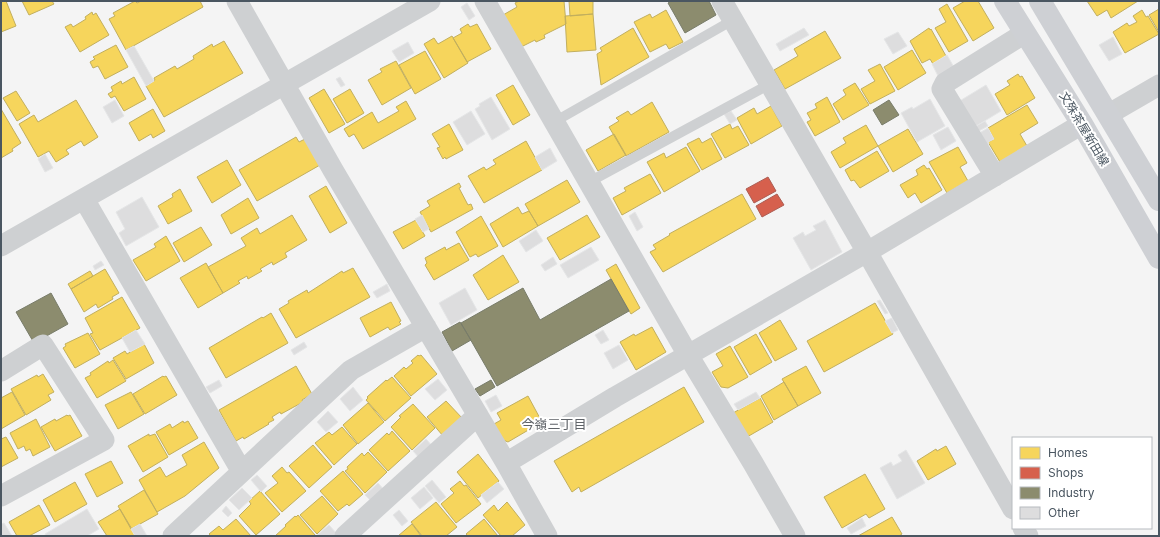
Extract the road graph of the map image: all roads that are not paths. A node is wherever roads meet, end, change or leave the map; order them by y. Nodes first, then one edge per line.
1 (237, 1) edge
2 (430, 1) edge
3 (485, 1) edge
4 (722, 1) edge
5 (1005, 1) edge
6 (1040, 1) edge
7 (733, 20) junction
8 (1025, 33) junction
9 (285, 83) junction
10 (770, 84) junction
11 (1159, 85) edge
12 (1109, 114) junction
13 (554, 122) junction
14 (1082, 124) junction
15 (995, 176) junction
16 (589, 182) junction
17 (84, 199) junction
18 (1159, 200) edge
19 (1, 246) edge
20 (867, 252) junction
21 (1159, 258) edge
22 (426, 327) junction
23 (688, 356) junction
24 (1, 371) edge
25 (478, 414) junction
26 (506, 463) junction
27 (242, 472) junction
28 (1, 496) edge
29 (1012, 507) edge
30 (173, 536) edge
31 (345, 536) edge
32 (547, 536) edge
33 (795, 536) edge

1 - 9 street
2 - 9 street
3 - 13 street
4 - 7 street
5 - 8 main road, 文殊茶屋新田線
6 - 12 main road
7 - 10 street
7 - 13 lane
8 - 14 main road, 文殊茶屋新田線
8 - 15 street
9 - 17 street
9 - 22 street
10 - 16 lane
10 - 20 street
11 - 12 street
12 - 18 main road
13 - 16 street
14 - 15 street
14 - 21 main road, 文殊茶屋新田線
15 - 20 street
16 - 23 street
17 - 19 street
17 - 27 street
20 - 23 street
20 - 29 street
22 - 25 street
22 - 27 street
23 - 26 street
23 - 33 street
24 - 28 street
25 - 26 street
25 - 31 street
26 - 32 street
27 - 30 street

